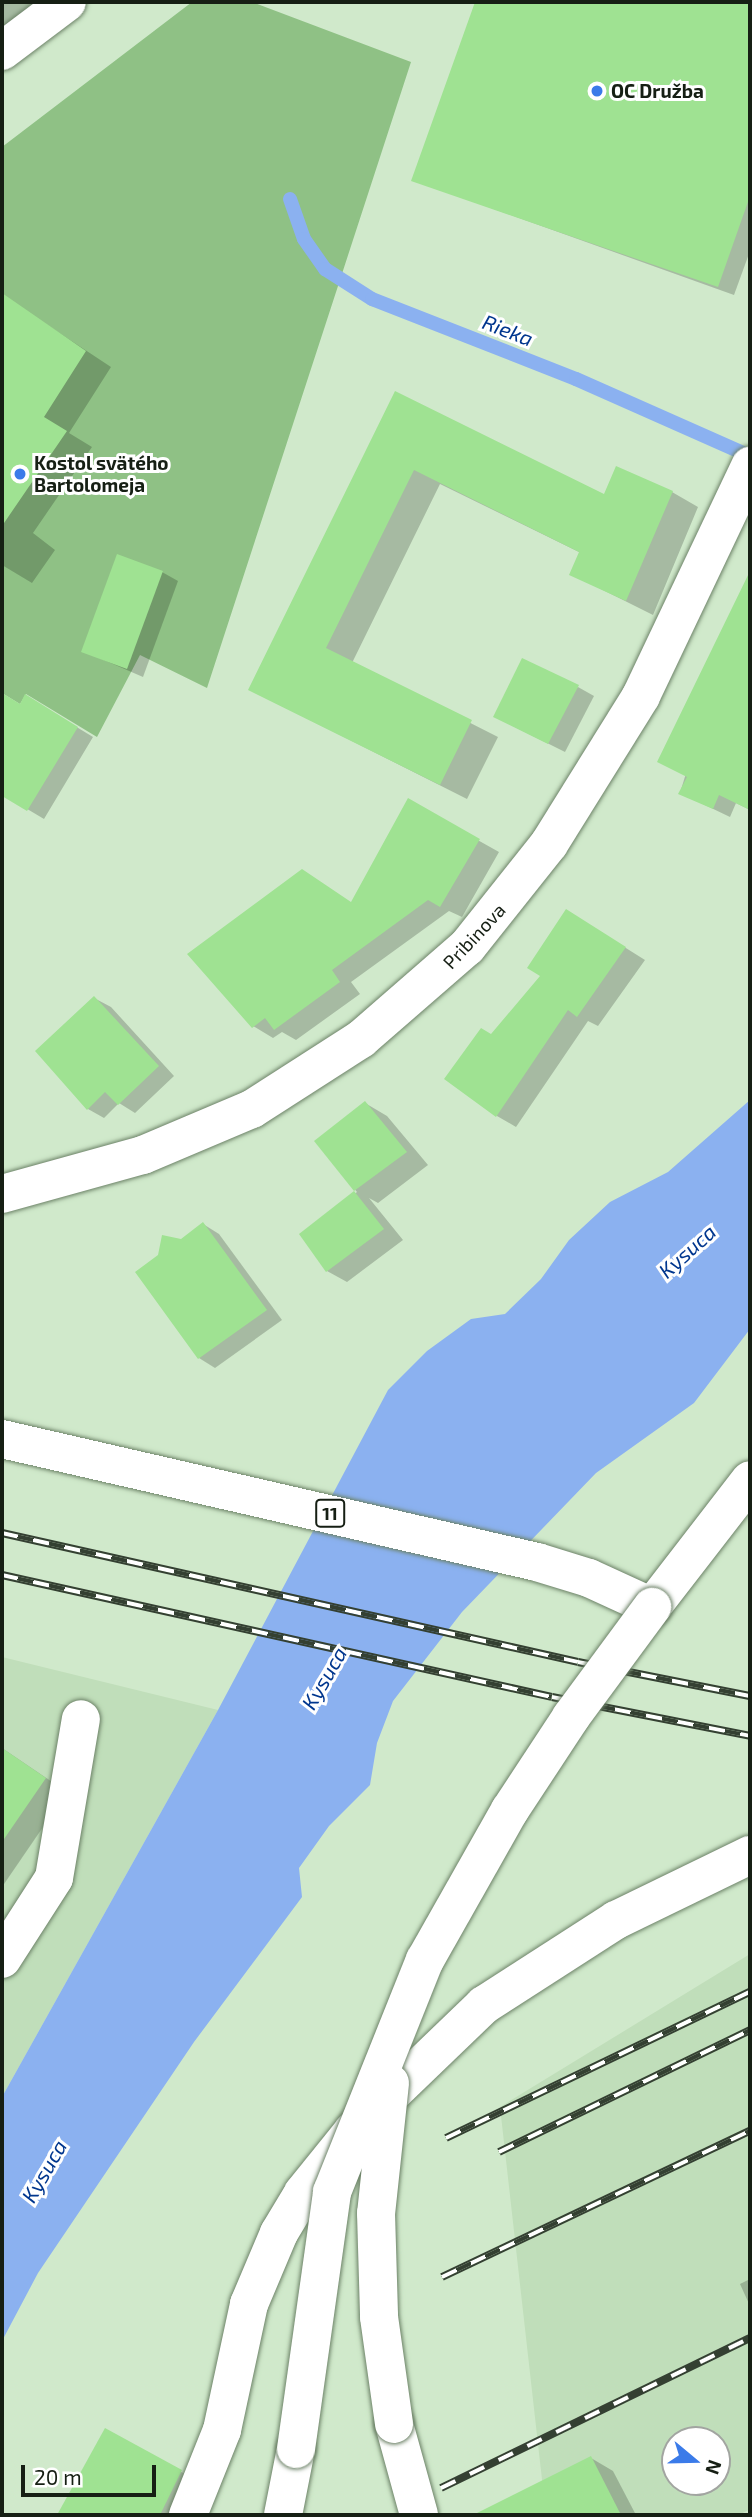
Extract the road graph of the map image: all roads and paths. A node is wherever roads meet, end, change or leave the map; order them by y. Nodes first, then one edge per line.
1 (67, 2) edge
2 (2, 51) edge
3 (748, 473) edge
4 (2, 1194) edge
5 (2, 1439) edge
6 (750, 1480) edge
7 (652, 1607) junction
8 (81, 1719) dead end
9 (750, 1855) edge
10 (2, 1959) edge
11 (395, 2032) junction
12 (188, 2515) edge
13 (283, 2515) edge
14 (419, 2515) edge

1 - 2 street
3 - 4 street, Pribinova
5 - 7 street, 11
6 - 7 street
7 - 11 street, bridge
8 - 10 street
9 - 12 street
11 - 13 street, bridge
11 - 14 street, bridge

